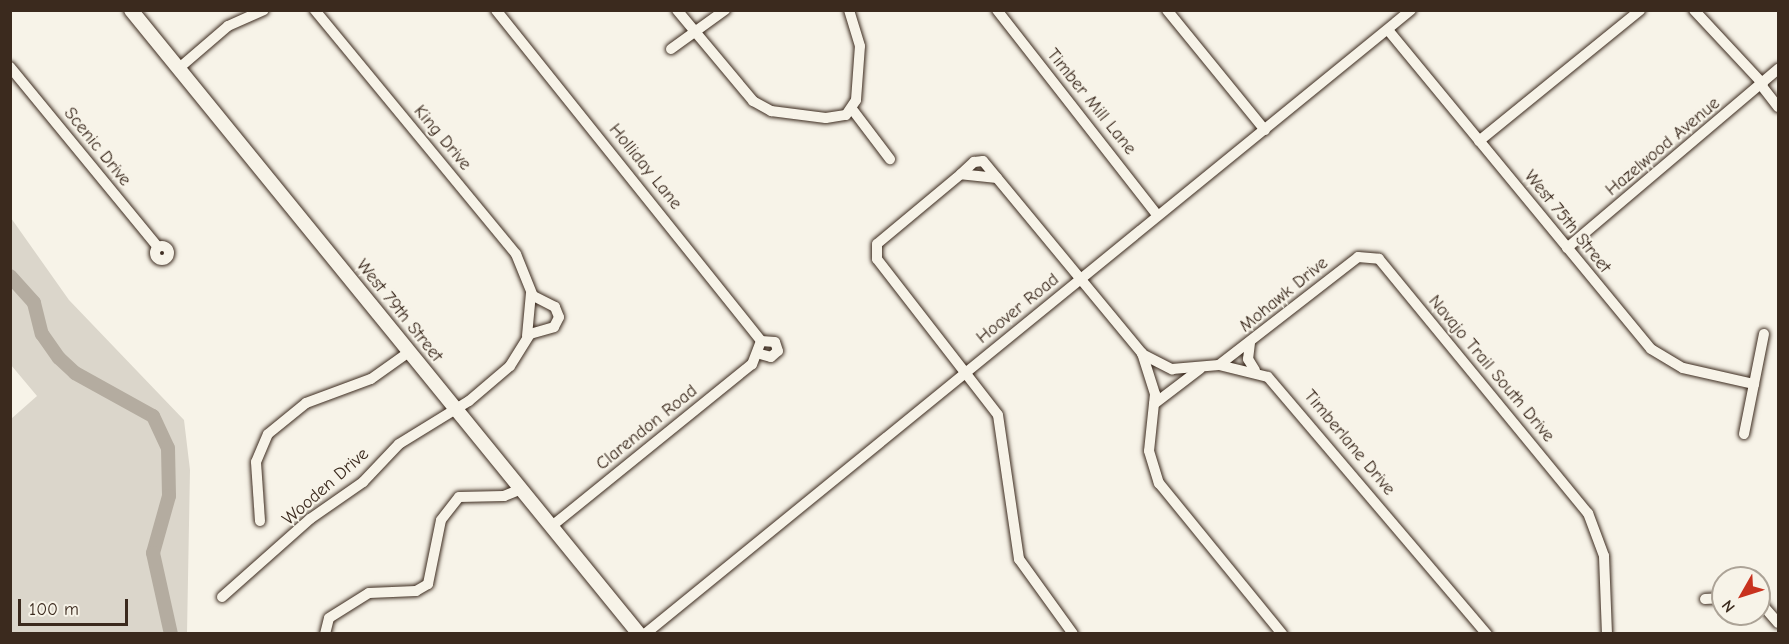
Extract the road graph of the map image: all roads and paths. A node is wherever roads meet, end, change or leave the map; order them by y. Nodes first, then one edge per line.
1 (131, 10) edge
2 (264, 10) edge
3 (315, 10) edge
4 (496, 10) edge
5 (677, 10) edge
6 (725, 10) edge
7 (849, 10) edge
8 (997, 10) edge
9 (1167, 10) edge
10 (1411, 10) edge
11 (1640, 10) edge
12 (1694, 10) edge
13 (1388, 30) junction
14 (695, 32) junction
15 (671, 49) dead end
16 (10, 67) edge
17 (178, 69) junction
18 (1779, 69) edge
19 (1762, 84) junction
20 (1779, 107) edge
21 (850, 111) junction
22 (1265, 130) junction
23 (1479, 141) junction
24 (890, 159) dead end
25 (961, 174) junction
26 (997, 178) junction
27 (1158, 216) junction
28 (158, 247) dead end
29 (1567, 248) junction
30 (1370, 255) joint
31 (1080, 280) junction
32 (531, 292) junction
33 (1764, 334) dead end
34 (527, 337) junction
35 (1250, 343) junction
36 (761, 348) junction
37 (409, 352) junction
38 (1142, 354) junction
39 (1219, 365) junction
40 (1200, 369) junction
41 (1255, 370) junction
42 (966, 373) junction
43 (1754, 384) junction
44 (1154, 404) junction
45 (456, 410) junction
46 (1744, 434) dead end
47 (521, 489) junction
48 (260, 521) dead end
49 (552, 526) junction
50 (222, 597) dead end
51 (1711, 598) edge
52 (1705, 599) dead end
53 (325, 633) edge
54 (639, 633) edge
55 (645, 633) edge
56 (1073, 633) edge
57 (1282, 633) edge
58 (1487, 633) edge
59 (1607, 633) edge

1 - 17 main road, West 79th Street
2 - 17 street
3 - 32 street, King Drive
4 - 36 street, Holliday Lane
5 - 14 street
6 - 14 street
7 - 21 street
8 - 27 street, Timber Mill Lane
9 - 22 street
10 - 13 street, Hoover Road
11 - 23 street
12 - 19 street
13 - 22 street, Hoover Road
13 - 23 street, West 75th Street
14 - 15 street
14 - 21 street
16 - 28 street, Scenic Drive
17 - 37 main road, West 79th Street
18 - 19 street, Hazelwood Avenue
19 - 20 street
19 - 29 street, Hazelwood Avenue
21 - 24 street
22 - 27 street, Hoover Road
23 - 29 street, West 75th Street
25 - 26 street
25 - 26 street
25 - 42 street
26 - 31 street
27 - 31 street, Hoover Road
29 - 43 street, West 75th Street
30 - 35 street, Mohawk Drive
30 - 59 street, Navajo Trail South Drive
31 - 38 street
31 - 42 street, Hoover Road
32 - 34 street, King Drive
32 - 34 street
33 - 43 street
34 - 45 street, King Drive
35 - 39 street, Mohawk Drive
35 - 41 street
36 - 36 street, Holliday Lane
36 - 49 street, Clarendon Road
37 - 45 main road, West 79th Street
37 - 48 street
38 - 40 street, Timberlane Drive
38 - 44 street
39 - 40 street, Timberlane Drive
39 - 41 street, Timberlane Drive
40 - 44 street
41 - 58 street, Timberlane Drive
42 - 55 street, Hoover Road
42 - 56 street
43 - 46 street
44 - 57 street
45 - 47 main road, West 79th Street
45 - 50 street, Wooden Drive
47 - 49 main road, West 79th Street
47 - 53 street
49 - 54 main road, West 79th Street
51 - 52 street

